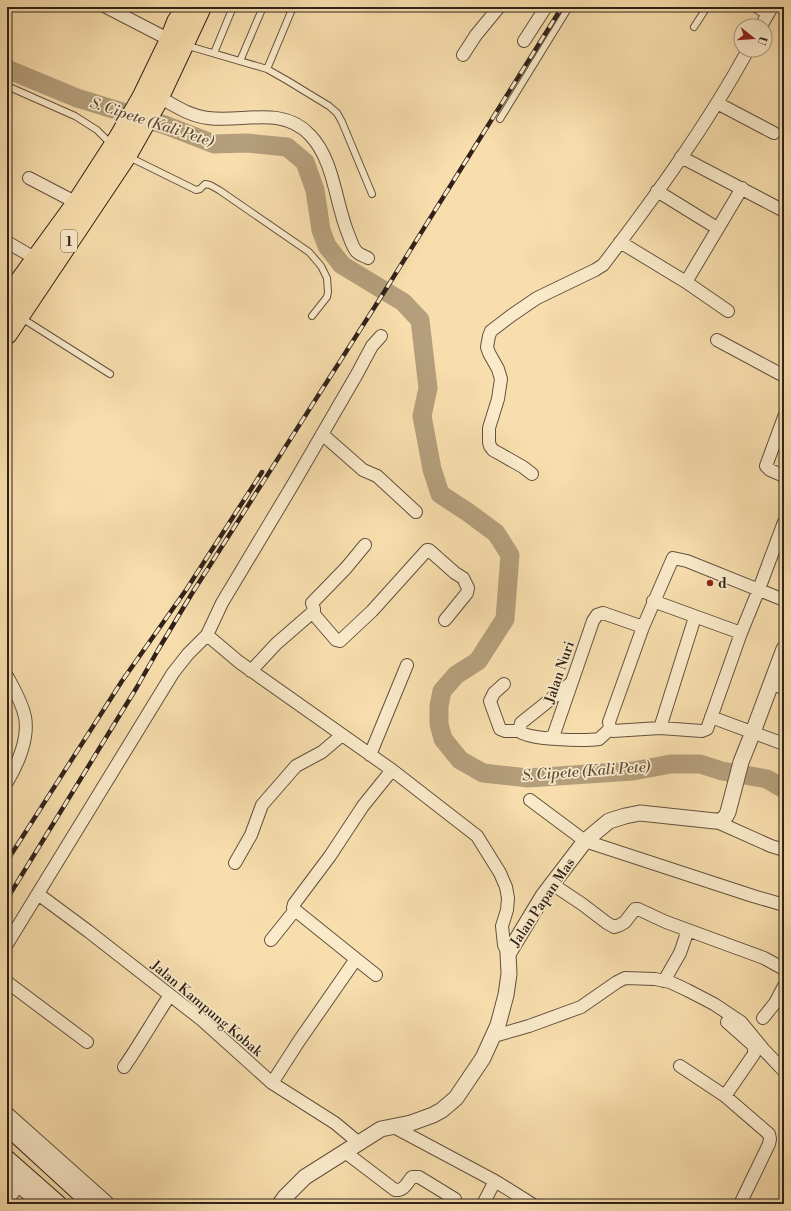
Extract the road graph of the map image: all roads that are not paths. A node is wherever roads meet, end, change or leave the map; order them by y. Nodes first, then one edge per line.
1 (106, 7) edge
2 (187, 7) edge
3 (200, 7) edge
4 (233, 7) edge
5 (263, 7) edge
6 (292, 7) edge
7 (499, 7) edge
8 (546, 7) edge
9 (569, 7) edge
10 (707, 7) edge
11 (752, 7) edge
12 (766, 16) edge
13 (694, 28) dead end
14 (524, 41) dead end
15 (177, 42) junction
16 (214, 53) junction
17 (463, 55) dead end
18 (743, 58) edge
19 (240, 61) junction
20 (267, 69) junction
21 (7, 86) edge
22 (152, 99) junction
23 (717, 103) junction
24 (500, 119) dead end
25 (774, 133) dead end
26 (122, 147) junction
27 (681, 157) junction
28 (29, 178) dead end
29 (742, 188) junction
30 (657, 191) junction
31 (372, 194) dead end
32 (77, 203) junction
33 (784, 211) edge
34 (717, 228) junction
35 (7, 242) edge
36 (620, 242) junction
37 (368, 258) dead end
38 (36, 259) junction
39 (686, 282) junction
40 (7, 299) edge
41 (728, 311) dead end
42 (19, 316) junction
43 (312, 316) dead end
44 (7, 334) edge
45 (381, 336) dead end
46 (717, 340) dead end
47 (110, 374) dead end
48 (784, 376) edge
49 (783, 420) edge
50 (322, 434) junction
51 (532, 474) dead end
52 (784, 476) edge
53 (416, 512) dead end
54 (784, 522) edge
55 (365, 545) dead end
56 (759, 589) junction
57 (784, 600) edge
58 (653, 601) junction
59 (312, 612) junction
60 (695, 617) junction
61 (446, 620) dead end
62 (643, 626) junction
63 (741, 633) junction
64 (207, 635) junction
65 (784, 649) edge
66 (407, 665) dead end
67 (251, 671) junction
68 (7, 676) edge
69 (571, 683) junction
70 (504, 684) dead end
71 (778, 686) edge
72 (711, 717) junction
73 (610, 728) junction
74 (660, 728) junction
75 (519, 731) junction
76 (753, 732) junction
77 (342, 735) junction
78 (549, 738) junction
79 (784, 744) edge
80 (370, 755) junction
81 (392, 770) junction
82 (7, 782) edge
83 (530, 800) dead end
84 (715, 821) junction
85 (585, 841) junction
86 (784, 850) edge
87 (235, 863) dead end
88 (552, 884) junction
89 (38, 894) junction
90 (784, 905) edge
91 (295, 910) junction
92 (688, 930) junction
93 (271, 940) dead end
94 (7, 944) edge
95 (508, 954) junction
96 (356, 958) junction
97 (784, 969) edge
98 (376, 975) dead end
99 (664, 981) junction
100 (7, 982) edge
101 (784, 986) edge
102 (170, 995) junction
103 (763, 1018) dead end
104 (727, 1022) dead end
105 (494, 1036) junction
106 (87, 1042) dead end
107 (680, 1066) dead end
108 (124, 1067) dead end
109 (784, 1071) edge
110 (272, 1083) junction
111 (725, 1096) junction
112 (7, 1113) edge
113 (7, 1126) edge
114 (392, 1126) junction
115 (358, 1143) junction
116 (345, 1152) junction
117 (7, 1159) edge
118 (7, 1176) edge
119 (495, 1182) junction
120 (18, 1186) junction
121 (455, 1198) dead end
122 (7, 1202) edge
123 (40, 1204) edge
124 (58, 1204) edge
125 (92, 1204) edge
126 (110, 1204) edge
127 (280, 1204) edge
128 (483, 1204) edge
129 (532, 1204) edge
130 (740, 1204) edge

1 - 15 street
2 - 15 highway, 1
3 - 15 highway, 1
4 - 16 lane
5 - 19 lane
6 - 20 lane
7 - 17 street
8 - 14 street
9 - 24 lane
10 - 13 lane
11 - 12 lane
15 - 16 lane
15 - 22 highway, 1
16 - 19 lane
18 - 23 street
19 - 20 lane
20 - 31 lane
21 - 26 lane
22 - 26 highway, 1
22 - 37 street
23 - 25 street
23 - 27 street
26 - 32 highway, 1
26 - 42 highway, 1
26 - 43 lane
27 - 29 street
27 - 30 street
28 - 32 street
29 - 33 street
29 - 34 street
30 - 34 street
30 - 36 street
32 - 38 highway, 1
34 - 39 street
35 - 38 street
36 - 39 street
36 - 51 street
38 - 40 highway, 1
39 - 41 street
42 - 44 highway, 1
42 - 47 lane
45 - 50 street
46 - 48 street
49 - 52 street
50 - 53 street
50 - 64 street
54 - 56 street
55 - 59 street
56 - 57 street
56 - 58 street
56 - 63 street
58 - 60 street
58 - 62 street
59 - 61 street
59 - 67 street
60 - 63 street
60 - 74 street
62 - 69 street, Jalan Nuri
62 - 73 street
63 - 72 street
64 - 67 street
64 - 89 street
65 - 71 street
66 - 80 street
67 - 77 street
68 - 82 street
69 - 75 street
69 - 78 street, Jalan Nuri
70 - 75 street
71 - 76 street
72 - 74 street
72 - 76 street
73 - 74 street
73 - 78 street
75 - 78 street
76 - 79 street
76 - 84 street
77 - 80 street
77 - 87 street
80 - 81 street
81 - 91 street
81 - 95 street
83 - 85 street
84 - 85 street, Jalan Papan Mas
84 - 86 street
85 - 88 street, Jalan Papan Mas
85 - 90 street
88 - 92 street
88 - 95 street, Jalan Papan Mas
89 - 94 street
89 - 102 street, Jalan Kampung Kobak
91 - 93 street
91 - 96 street
92 - 97 street
92 - 99 street
95 - 105 street, Jalan Papan Mas
96 - 98 street
96 - 110 street
99 - 105 street
99 - 109 street
100 - 106 street
101 - 103 street
102 - 108 street
102 - 110 street, Jalan Kampung Kobak
104 - 111 street
105 - 114 street, Jalan Papan Mas
107 - 111 street
110 - 115 street, Jalan Kampung Kobak
111 - 130 street
112 - 126 street
113 - 125 main road
114 - 115 street, Jalan Papan Mas
114 - 119 street
115 - 116 street, Jalan Papan Mas
116 - 121 street
116 - 127 street, Jalan Papan Mas
117 - 124 main road
118 - 120 street
119 - 128 street
119 - 129 street
120 - 122 street
120 - 123 street

